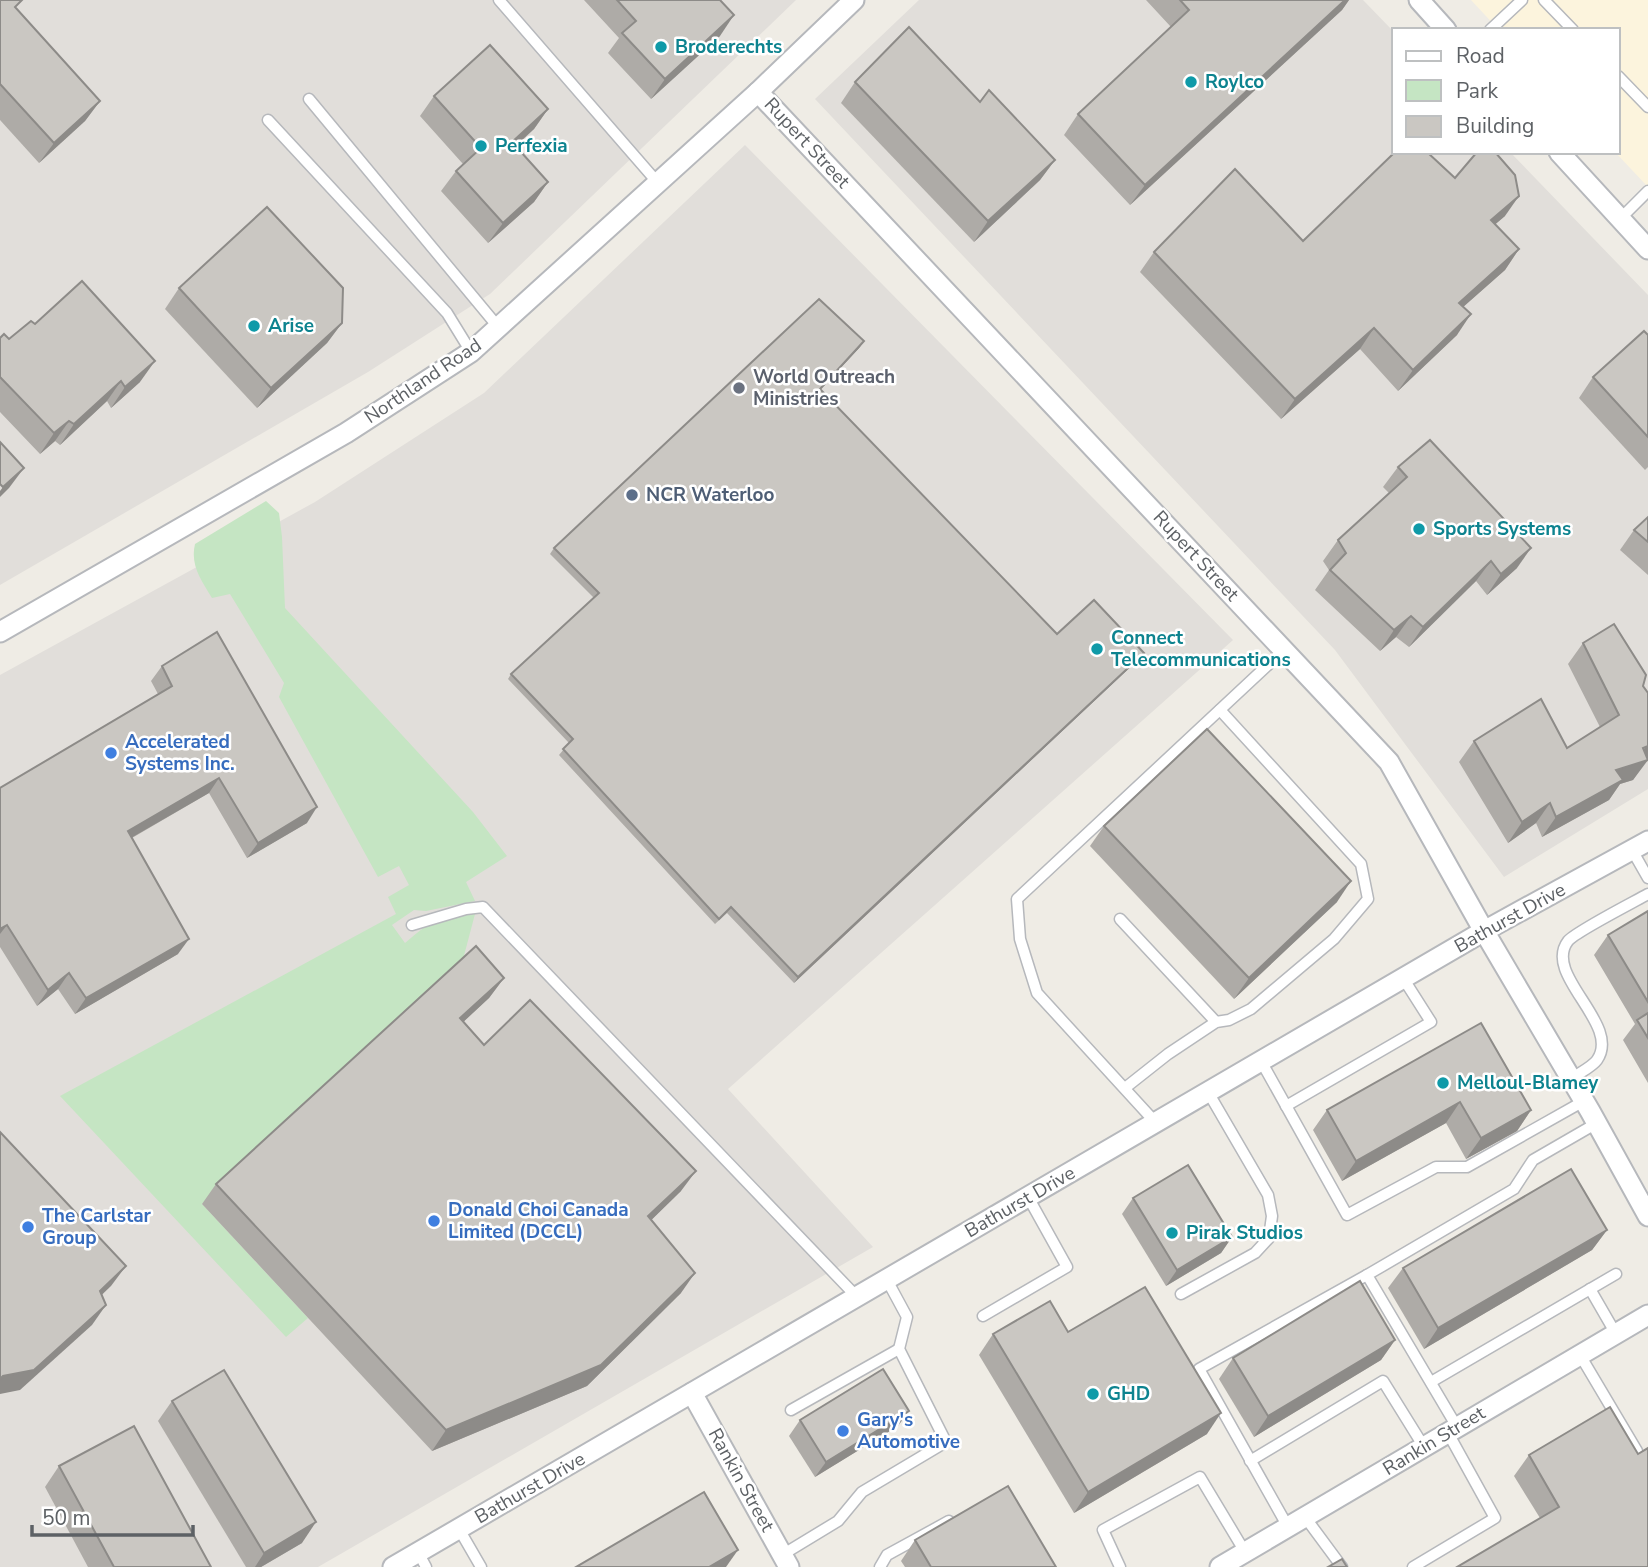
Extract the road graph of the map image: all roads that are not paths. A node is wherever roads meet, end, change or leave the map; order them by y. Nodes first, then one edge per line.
1 (499, 0) edge
2 (854, 0) edge
3 (1419, 0) edge
4 (1522, 0) edge
5 (1544, 0) edge
6 (1444, 28) edge
7 (1492, 28) edge
8 (1571, 28) edge
9 (1620, 78) edge
10 (758, 92) junction
11 (309, 99) dead end
12 (1648, 107) edge
13 (268, 120) dead end
14 (1561, 154) edge
15 (658, 183) junction
16 (1648, 191) edge
17 (1620, 219) junction
18 (1648, 249) edge
19 (499, 328) junction
20 (471, 352) junction
21 (0, 632) edge
22 (1284, 649) junction
23 (1220, 710) junction
24 (1640, 846) edge
25 (1648, 878) edge
26 (1648, 894) edge
27 (1120, 919) dead end
28 (412, 925) dead end
29 (1484, 931) junction
30 (1403, 978) junction
31 (1216, 1022) junction
32 (1261, 1061) junction
33 (1571, 1079) junction
34 (1125, 1088) junction
35 (1208, 1092) junction
36 (1584, 1101) junction
37 (1286, 1106) junction
38 (1156, 1123) junction
39 (1597, 1123) junction
40 (1028, 1197) junction
41 (1648, 1216) edge
42 (1616, 1274) dead end
43 (1367, 1275) junction
44 (887, 1280) junction
45 (1590, 1289) junction
46 (1181, 1294) dead end
47 (858, 1297) junction
48 (1648, 1315) edge
49 (983, 1316) dead end
50 (1616, 1334) junction
51 (899, 1349) junction
52 (1580, 1355) junction
53 (1431, 1382) junction
54 (692, 1393) junction
55 (791, 1410) dead end
56 (1453, 1430) junction
57 (1424, 1447) junction
58 (1637, 1451) edge
59 (1250, 1461) junction
60 (957, 1516) edge
61 (1296, 1522) junction
62 (459, 1529) junction
63 (1245, 1552) junction
64 (422, 1560) edge
65 (785, 1563) edge
66 (393, 1567) edge
67 (481, 1567) edge
68 (880, 1567) edge
69 (1120, 1567) edge
70 (1220, 1567) edge
71 (1342, 1567) edge
72 (1413, 1567) edge

1 - 15 lane
2 - 10 street, Northland Road
3 - 6 street
4 - 7 lane
5 - 8 lane
9 - 12 lane
10 - 15 street, Northland Road
10 - 22 street, Rupert Street
11 - 19 lane
13 - 20 lane
14 - 17 street
15 - 19 street, Northland Road
16 - 17 lane
17 - 18 street
19 - 20 street, Northland Road
20 - 21 street, Northland Road
22 - 23 lane
22 - 29 street, Rupert Street
23 - 31 lane
23 - 34 lane
24 - 25 lane
24 - 29 street, Bathurst Drive
26 - 33 lane
27 - 31 lane
28 - 47 lane
29 - 30 street, Bathurst Drive
29 - 33 street, Rupert Street
30 - 32 street, Bathurst Drive
30 - 37 lane
31 - 34 lane
32 - 35 street, Bathurst Drive
32 - 37 lane
33 - 36 street, Rupert Street
34 - 38 lane
35 - 38 street, Bathurst Drive
35 - 46 lane
36 - 37 lane
36 - 39 street, Rupert Street
38 - 40 street, Bathurst Drive
39 - 41 street, Rupert Street
39 - 43 lane
40 - 44 street, Bathurst Drive
40 - 49 lane
42 - 45 lane
43 - 53 lane
43 - 59 lane
44 - 47 street, Bathurst Drive
44 - 51 lane
45 - 50 lane
45 - 53 lane
47 - 54 street, Bathurst Drive
48 - 50 street, Rankin Street
50 - 52 street, Rankin Street
51 - 55 lane
51 - 65 lane
52 - 56 street, Rankin Street
52 - 58 lane
53 - 56 lane
54 - 62 street, Bathurst Drive
54 - 65 street, Rankin Street
56 - 57 street, Rankin Street
56 - 72 lane
57 - 59 lane
57 - 61 street, Rankin Street
59 - 61 lane
60 - 68 lane
61 - 63 street, Rankin Street
61 - 71 lane
62 - 64 street, Bathurst Drive
62 - 67 lane
63 - 69 lane
63 - 70 street, Rankin Street
64 - 66 street, Bathurst Drive

